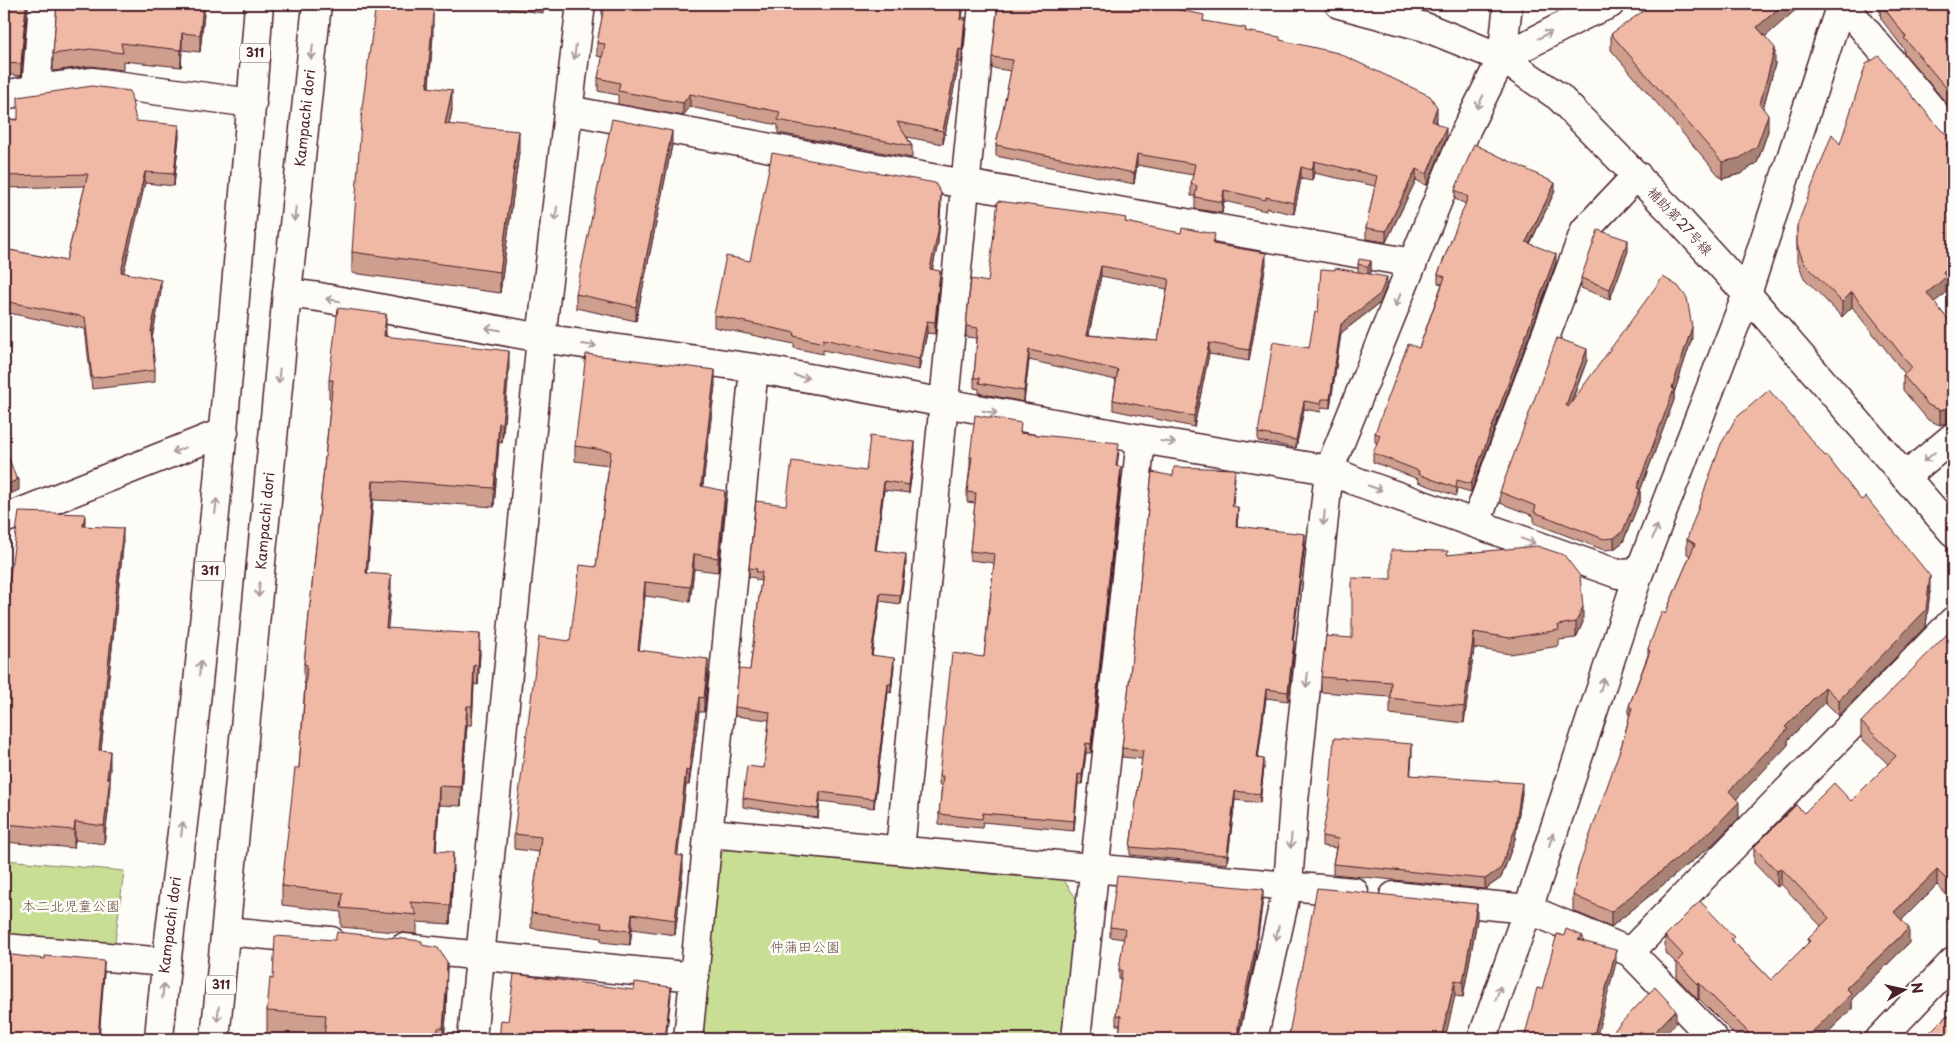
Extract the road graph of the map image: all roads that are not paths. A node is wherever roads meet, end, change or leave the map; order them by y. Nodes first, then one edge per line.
1 (43, 4) edge
2 (259, 4) edge
3 (317, 4) edge
4 (580, 4) edge
5 (983, 4) edge
6 (1339, 4) edge
7 (1508, 4) edge
8 (1610, 4) edge
9 (1842, 4) edge
10 (1502, 58) junction
11 (36, 89) junction
12 (4, 95) edge
13 (252, 103) junction
14 (568, 110) junction
15 (1953, 135) edge
16 (1637, 175) junction
17 (965, 184) junction
18 (1413, 263) junction
19 (287, 294) junction
20 (1747, 294) junction
21 (541, 338) junction
22 (754, 368) junction
23 (942, 404) junction
24 (224, 432) junction
25 (1953, 437) edge
26 (1141, 439) junction
27 (1329, 470) junction
28 (1905, 477) junction
29 (4, 520) edge
30 (1476, 523) junction
31 (1953, 532) edge
32 (1639, 573) junction
33 (1953, 621) edge
34 (709, 833) junction
35 (900, 850) junction
36 (1094, 868) junction
37 (1288, 885) junction
38 (1528, 909) junction
39 (226, 931) junction
40 (4, 948) edge
41 (1630, 952) junction
42 (480, 955) junction
43 (165, 962) junction
44 (1953, 962) edge
45 (695, 977) junction
46 (158, 1039) edge
47 (215, 1039) edge
48 (472, 1039) edge
49 (688, 1039) edge
50 (1076, 1039) edge
51 (1253, 1039) edge
52 (1482, 1039) edge
53 (1714, 1039) edge
54 (1880, 1039) edge

1 - 11 street
2 - 13 street, Kampachi dori / 311
3 -> 19 street, Kampachi dori / 311
4 -> 14 street
5 - 17 street
6 - 10 street, 補助第27号線
7 - 10 street
10 -> 8 street
9 - 15 street
9 - 20 street
10 - 16 street, 補助第27号線
10 -> 18 street
11 - 12 street
11 - 13 street
13 - 24 street, Kampachi dori / 311
14 - 17 street
14 -> 21 street
16 - 20 street, 補助第27号線
16 - 30 street
17 - 18 street
17 - 23 street
18 -> 27 street
21 -> 19 street
19 -> 39 street, Kampachi dori / 311
20 - 28 street, 補助第27号線
32 -> 20 street
21 -> 22 street
21 - 42 street
22 -> 23 street
22 - 34 street
23 -> 26 street
23 - 35 street
24 -> 29 street
43 -> 24 street, Kampachi dori / 311
25 -> 28 street
26 -> 27 street
26 - 36 street
27 -> 30 street
27 -> 37 street
28 - 31 street, 補助第27号線
30 -> 32 street
38 -> 32 street
33 - 41 street
34 - 35 street
34 - 45 street
35 - 36 street
36 - 37 street
36 - 50 street
37 - 38 street
37 -> 51 street
38 - 41 street
52 -> 38 street
39 - 42 street
39 -> 47 street, Kampachi dori / 311
40 - 43 street
41 - 53 street
42 - 45 street
42 - 48 street
46 -> 43 street, Kampachi dori / 311
44 - 54 street
45 - 49 street

